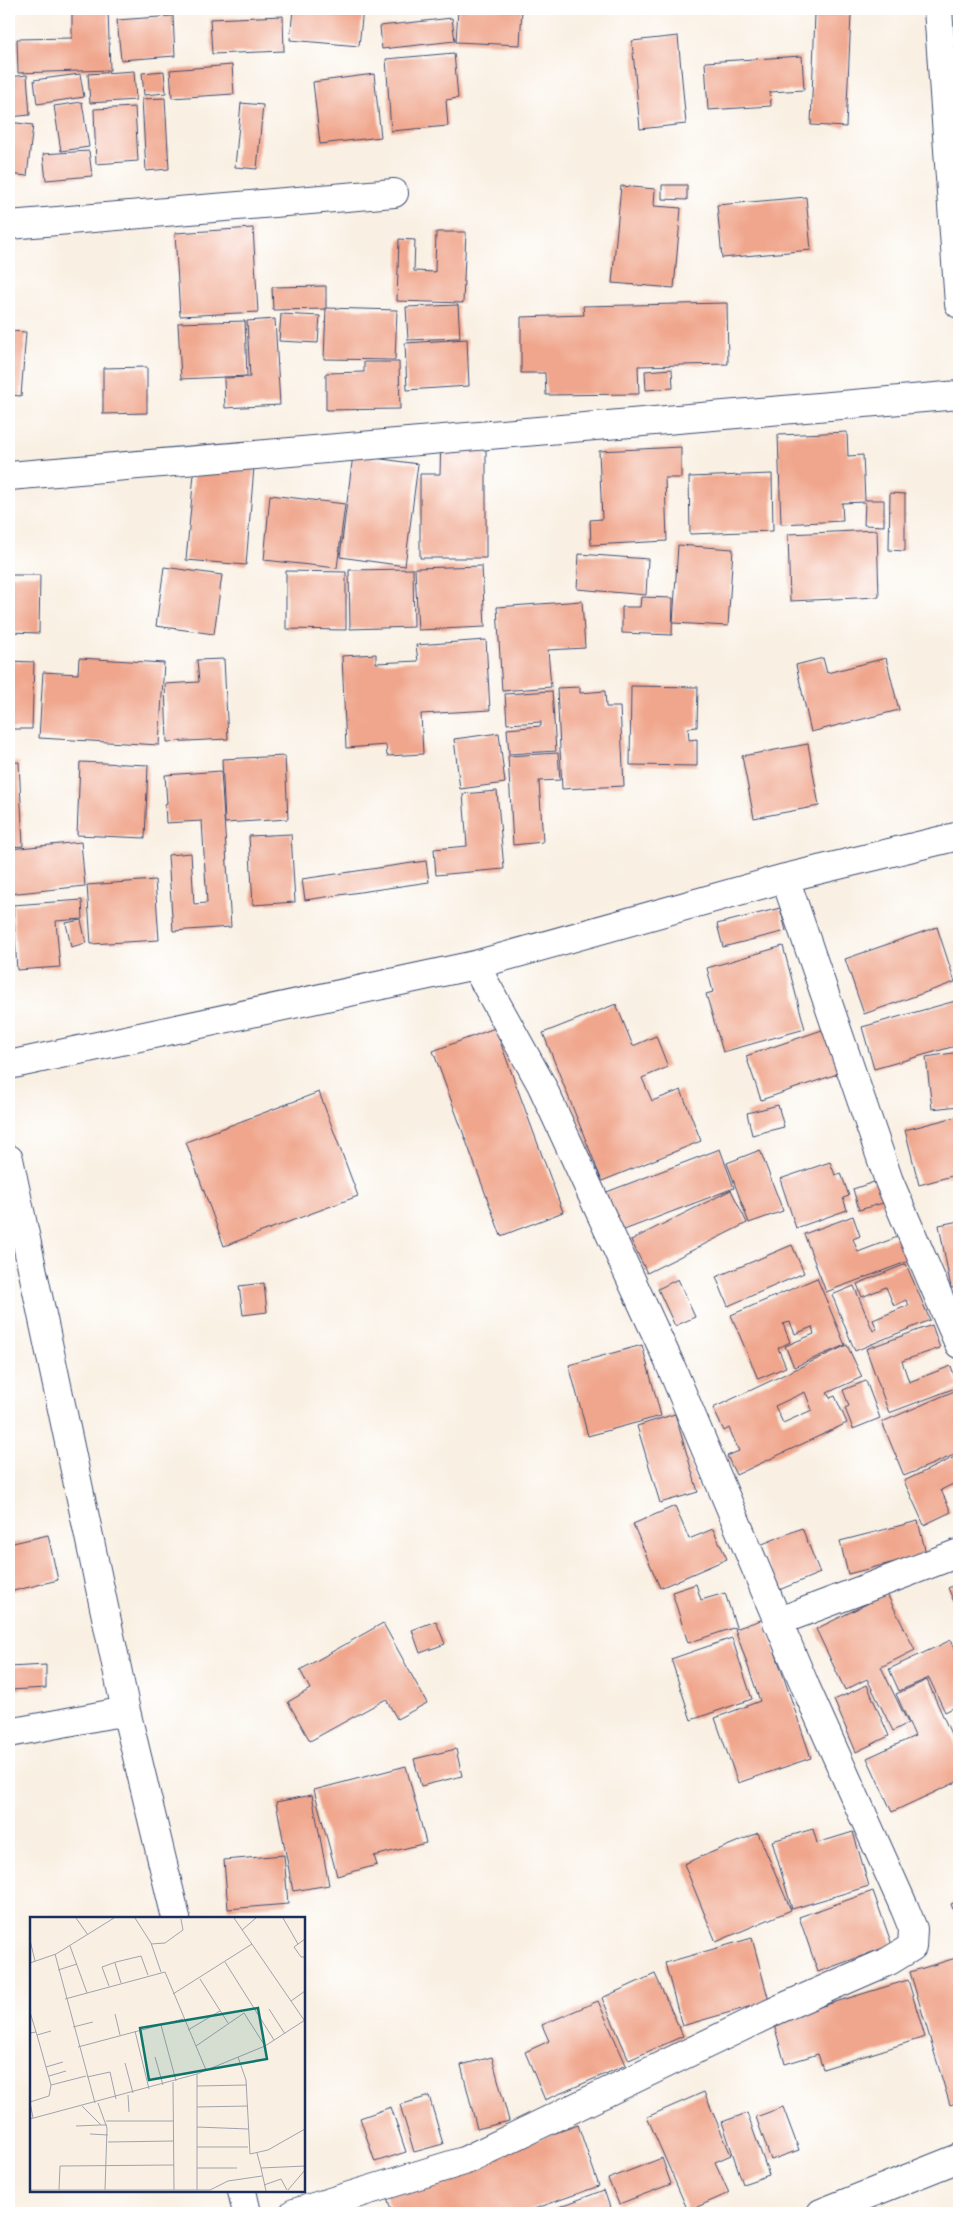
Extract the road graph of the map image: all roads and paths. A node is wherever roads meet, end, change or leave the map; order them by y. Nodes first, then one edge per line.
1 (938, 9) edge
2 (394, 193) dead end
3 (9, 226) edge
4 (959, 304) edge
5 (959, 395) edge
6 (9, 476) edge
7 (959, 836) edge
8 (785, 878) junction
9 (475, 965) junction
10 (9, 1065) edge
11 (9, 1159) edge
12 (959, 1344) edge
13 (959, 1553) edge
14 (777, 1622) junction
15 (126, 1711) junction
16 (9, 1733) edge
17 (176, 1917) edge
18 (959, 2158) edge
19 (242, 2192) edge
20 (247, 2213) edge
21 (294, 2213) edge
22 (821, 2213) edge

1 - 4 street
2 - 3 street
5 - 6 street
7 - 8 street
8 - 9 street
8 - 12 street
9 - 10 street
9 - 14 street
11 - 15 street
13 - 14 street
14 - 21 street
15 - 16 street
15 - 17 street
18 - 22 street
19 - 20 street

